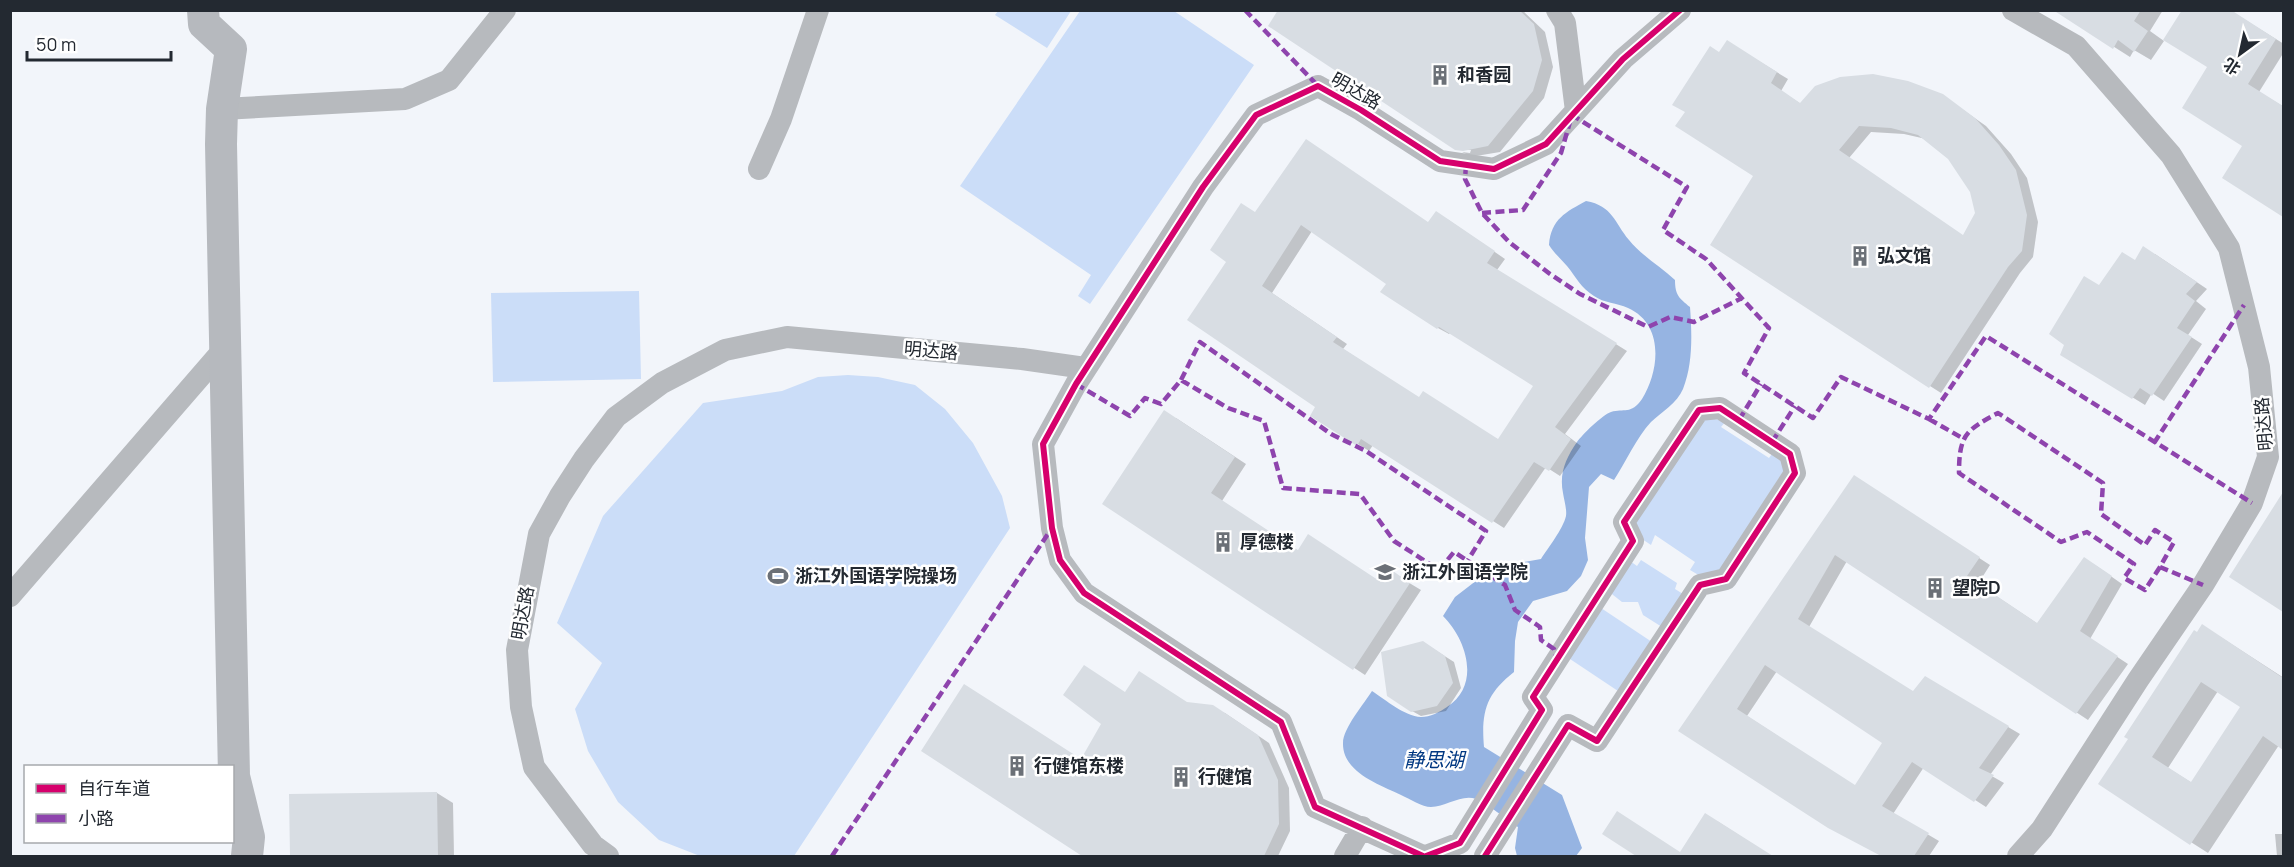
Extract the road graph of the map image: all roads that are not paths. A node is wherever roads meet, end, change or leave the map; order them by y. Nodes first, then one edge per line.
1 (203, 10) edge
2 (505, 10) edge
3 (818, 10) edge
4 (1557, 10) edge
5 (1680, 10) edge
6 (2013, 10) edge
7 (222, 109) junction
8 (1576, 111) junction
9 (759, 169) dead end
10 (224, 349) junction
11 (1085, 368) junction
12 (10, 596) edge
13 (234, 765) edge
14 (234, 776) edge
15 (1362, 827) junction
16 (247, 856) edge
17 (608, 856) edge
18 (1345, 856) edge
19 (1425, 856) edge
20 (1485, 856) edge
21 (2018, 856) edge

1 - 7 street
2 - 7 street
3 - 9 street
4 - 8 street
5 - 8 street, 明达路
6 - 21 street, 明达路
7 - 10 street
8 - 11 street, 明达路
10 - 12 street
10 - 13 street
11 - 15 street
11 - 17 street, 明达路
14 - 16 street
15 - 18 street
15 - 19 street
19 - 20 street

